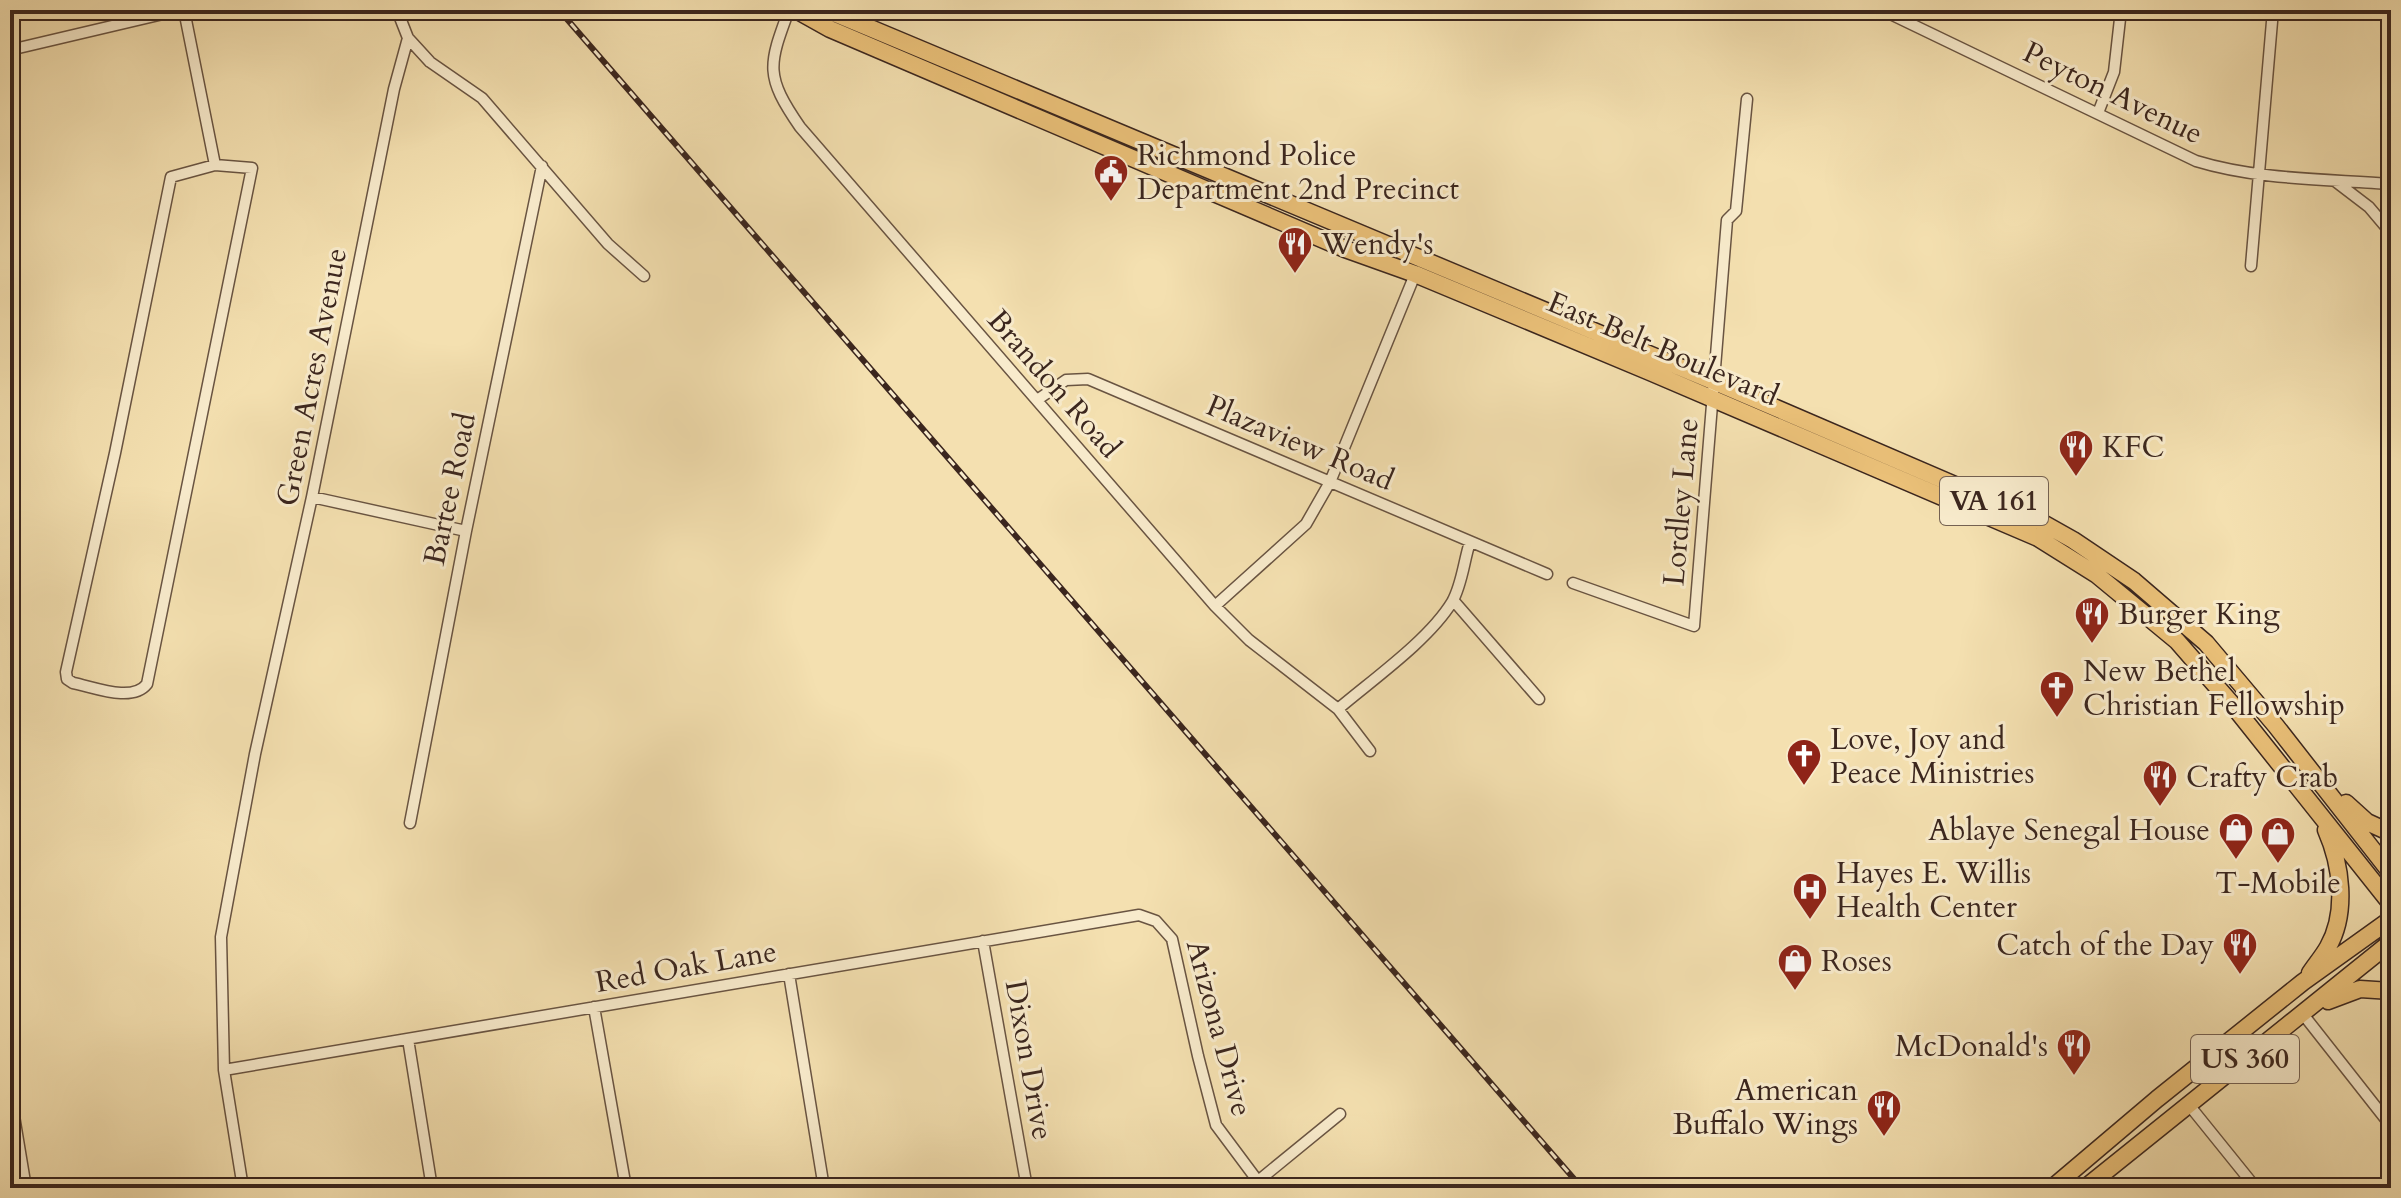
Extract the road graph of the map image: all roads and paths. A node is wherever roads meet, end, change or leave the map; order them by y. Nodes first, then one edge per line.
1 (182, 10) edge
2 (397, 10) edge
3 (789, 10) edge
4 (796, 10) edge
5 (827, 10) edge
6 (1882, 10) edge
7 (2121, 10) edge
8 (2273, 10) edge
9 (408, 38) junction
10 (10, 50) edge
11 (1747, 99) dead end
12 (2098, 113) junction
13 (215, 165) junction
14 (542, 166) junction
15 (2260, 174) junction
16 (2333, 180) junction
17 (2391, 184) edge
18 (2391, 233) edge
19 (2251, 266) dead end
20 (1418, 267) junction
21 (644, 276) dead end
22 (1713, 381) junction
23 (1037, 400) junction
24 (1713, 400) junction
25 (1330, 482) junction
26 (312, 497) junction
27 (466, 531) junction
28 (1470, 542) junction
29 (1547, 574) dead end
30 (1573, 583) dead end
31 (1453, 600) junction
32 (1215, 606) junction
33 (1539, 699) dead end
34 (1338, 709) junction
35 (1370, 751) dead end
36 (2314, 775) junction
37 (2317, 810) junction
38 (410, 823) dead end
39 (2391, 833) edge
40 (2391, 873) edge
41 (2391, 904) edge
42 (2391, 919) edge
43 (1156, 921) joint
44 (983, 941) junction
45 (2391, 942) edge
46 (789, 974) junction
47 (2303, 982) junction
48 (2391, 991) edge
49 (594, 1007) junction
50 (2302, 1013) junction
51 (408, 1039) junction
52 (2198, 1067) junction
53 (224, 1070) junction
54 (10, 1092) edge
55 (2157, 1099) junction
56 (2189, 1105) junction
57 (1340, 1114) dead end
58 (2391, 1126) edge
59 (14, 1136) edge
60 (2150, 1136) junction
61 (1261, 1184) edge
62 (26, 1188) edge
63 (243, 1188) edge
64 (432, 1188) edge
65 (626, 1188) edge
66 (824, 1188) edge
67 (1027, 1188) edge
68 (2052, 1188) edge
69 (2085, 1188) edge
70 (2256, 1188) edge

1 - 10 street
1 - 13 street
2 - 9 street
3 - 23 street, Brandon Road
4 - 20 main road, East Belt Boulevard / VA 161
5 - 20 main road, East Belt Boulevard / VA 161
6 - 12 street, Peyton Avenue
7 - 12 street
8 - 15 street
9 - 14 street
9 - 26 street, Green Acres Avenue
11 - 22 street, Lordley Lane
12 - 15 street, Peyton Avenue
13 - 13 street
14 - 21 street
14 - 27 street, Bartee Road
15 - 16 street, Peyton Avenue
15 - 19 street
16 - 17 street, Peyton Avenue
16 - 18 street
20 - 22 main road, East Belt Boulevard / VA 161
20 - 24 main road, East Belt Boulevard / VA 161
20 - 25 street
22 - 24 street, Lordley Lane
22 - 36 main road, East Belt Boulevard / VA 161
23 - 25 street, Plazaview Road
23 - 32 street, Brandon Road
24 - 30 street, Lordley Lane
24 - 37 main road, East Belt Boulevard / VA 161
25 - 28 street, Plazaview Road
25 - 32 street
26 - 27 street
26 - 53 street, Green Acres Avenue
27 - 38 street, Bartee Road
28 - 29 street, Plazaview Road
28 - 31 street
31 - 33 street
31 - 34 street
32 - 34 street, Brandon Road
34 - 35 street, Brandon Road
36 - 39 main road
36 - 40 main road, East Belt Boulevard / VA 161
37 - 41 main road, East Belt Boulevard / VA 161
37 - 47 main road
42 - 47 main road, US 360
43 - 44 street, Red Oak Lane
43 - 61 street, Arizona Drive
44 - 46 street, Red Oak Lane
44 - 67 street, Dixon Drive
45 - 50 main road, US 360
46 - 49 street, Red Oak Lane
46 - 66 street
47 - 52 main road, US 360
48 - 50 main road
49 - 51 street, Red Oak Lane
49 - 65 street
50 - 56 main road, US 360
50 - 58 street
51 - 53 street, Red Oak Lane
51 - 64 street
52 - 55 main road, US 360
52 - 56 main road
53 - 63 street, Green Acres Avenue
54 - 59 street
55 - 60 main road
55 - 68 main road, US 360
56 - 60 main road, US 360
56 - 70 street
57 - 61 street
59 - 62 street
60 - 69 main road, US 360

